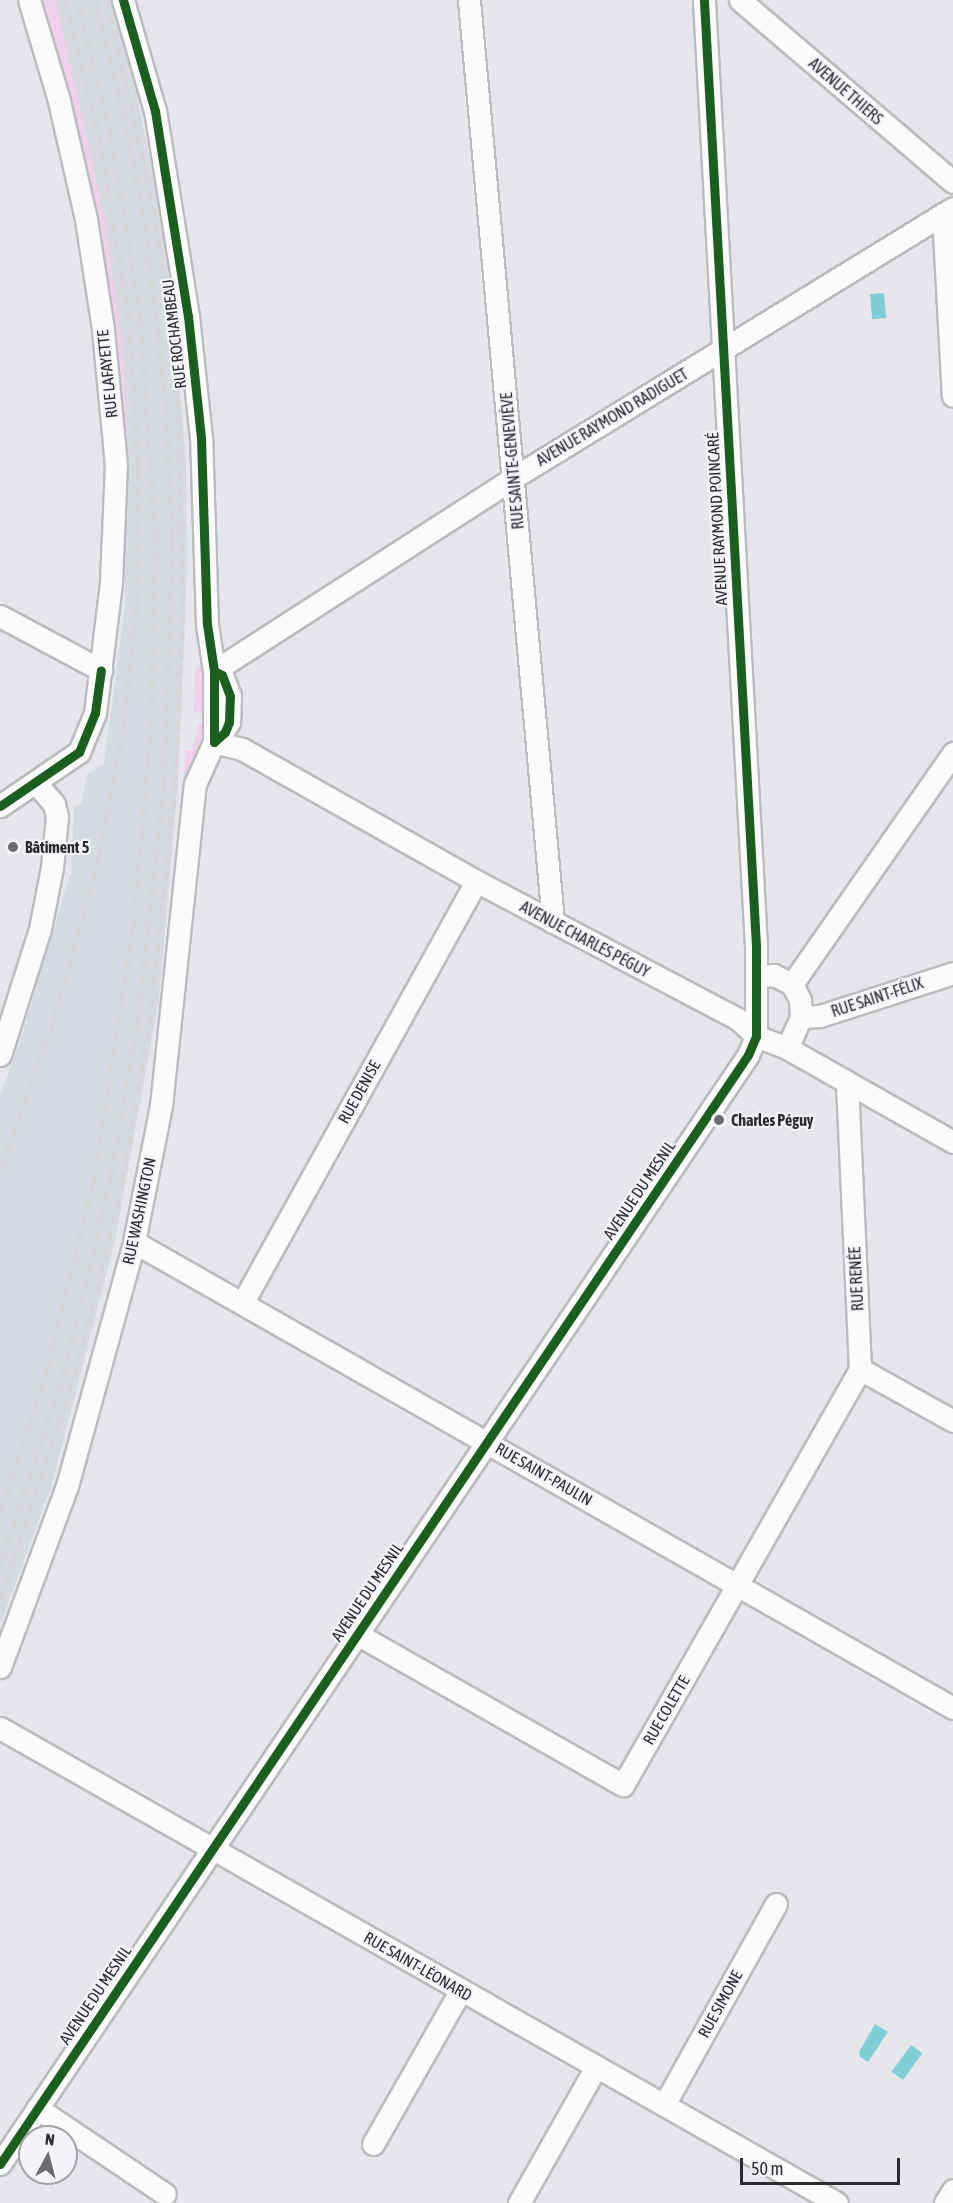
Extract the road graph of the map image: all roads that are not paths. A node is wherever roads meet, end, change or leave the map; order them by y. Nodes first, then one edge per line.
1 (29, 0) edge
2 (123, 0) edge
3 (469, 0) edge
4 (734, 0) edge
5 (740, 0) edge
6 (704, 2) edge
7 (953, 182) edge
8 (948, 211) edge
9 (723, 349) junction
10 (953, 396) edge
11 (513, 478) junction
12 (0, 616) edge
13 (101, 670) junction
14 (214, 671) junction
15 (214, 742) junction
16 (953, 753) edge
17 (36, 783) junction
18 (0, 806) edge
19 (476, 881) junction
20 (553, 922) junction
21 (953, 973) edge
22 (757, 977) junction
23 (792, 984) junction
24 (801, 1017) junction
25 (756, 1036) junction
26 (787, 1048) junction
27 (0, 1055) edge
28 (847, 1083) junction
29 (953, 1142) edge
30 (134, 1242) junction
31 (243, 1302) junction
32 (860, 1369) junction
33 (953, 1421) edge
34 (487, 1442) junction
35 (738, 1584) junction
36 (357, 1634) junction
37 (0, 1667) edge
38 (953, 1708) edge
39 (0, 1728) edge
40 (212, 1849) junction
41 (776, 1904) dead end
42 (461, 1990) junction
43 (596, 2067) junction
44 (664, 2104) junction
45 (37, 2108) junction
46 (373, 2144) dead end
47 (0, 2164) edge
48 (953, 2190) edge
49 (165, 2194) dead end
50 (519, 2203) edge
51 (837, 2203) edge
52 (945, 2203) edge

1 - 13 street, RUE LAFAYETTE
2 - 14 street, RUE ROCHAMBEAU
3 - 11 street, RUE SAINTE-GENEVIÈVE
4 - 6 street
5 - 7 street, AVENUE THIERS
6 - 9 street, AVENUE RAYMOND POINCARÉ
8 - 9 street, AVENUE RAYMOND RADIGUET
8 - 10 street
9 - 11 street, AVENUE RAYMOND RADIGUET
9 - 22 street, AVENUE RAYMOND POINCARÉ
11 - 14 street, AVENUE RAYMOND RADIGUET
11 - 20 street, RUE SAINTE-GENEVIÈVE
12 - 13 street
13 - 17 street, RUE LAFAYETTE
14 - 15 street, RUE ROCHAMBEAU
15 - 19 street, AVENUE CHARLES PÉGUY
15 - 30 street, RUE WASHINGTON
16 - 23 street
17 - 18 street
17 - 27 street
19 - 20 street, AVENUE CHARLES PÉGUY
19 - 31 street, RUE DENISE
20 - 25 street, AVENUE CHARLES PÉGUY
21 - 24 street, RUE SAINT-FÉLIX
22 - 23 street
22 - 25 street, AVENUE RAYMOND POINCARÉ
23 - 24 street
24 - 26 street
25 - 26 street, AVENUE CHARLES PÉGUY
25 - 34 street, AVENUE DU MESNIL
26 - 28 street, AVENUE CHARLES PÉGUY
28 - 29 street, AVENUE CHARLES PÉGUY
28 - 32 street, RUE RENÉE
30 - 31 street, RUE SAINT-PAULIN
30 - 37 street, RUE WASHINGTON
31 - 34 street, RUE SAINT-PAULIN
32 - 33 street
32 - 35 street, RUE COLETTE
34 - 35 street, RUE SAINT-PAULIN
34 - 36 street, AVENUE DU MESNIL
35 - 36 street, RUE COLETTE
35 - 38 street, RUE SAINT-PAULIN
36 - 40 street, AVENUE DU MESNIL
39 - 40 street, RUE SAINT-LÉONARD
40 - 42 street, RUE SAINT-LÉONARD
40 - 45 street, AVENUE DU MESNIL
41 - 44 street, RUE SIMONE
42 - 43 street, RUE SAINT-LÉONARD
42 - 46 street
43 - 44 street, RUE SAINT-LÉONARD
43 - 50 street
44 - 51 street, RUE SAINT-LÉONARD
45 - 47 street, AVENUE DU MESNIL
45 - 49 street
48 - 52 street

